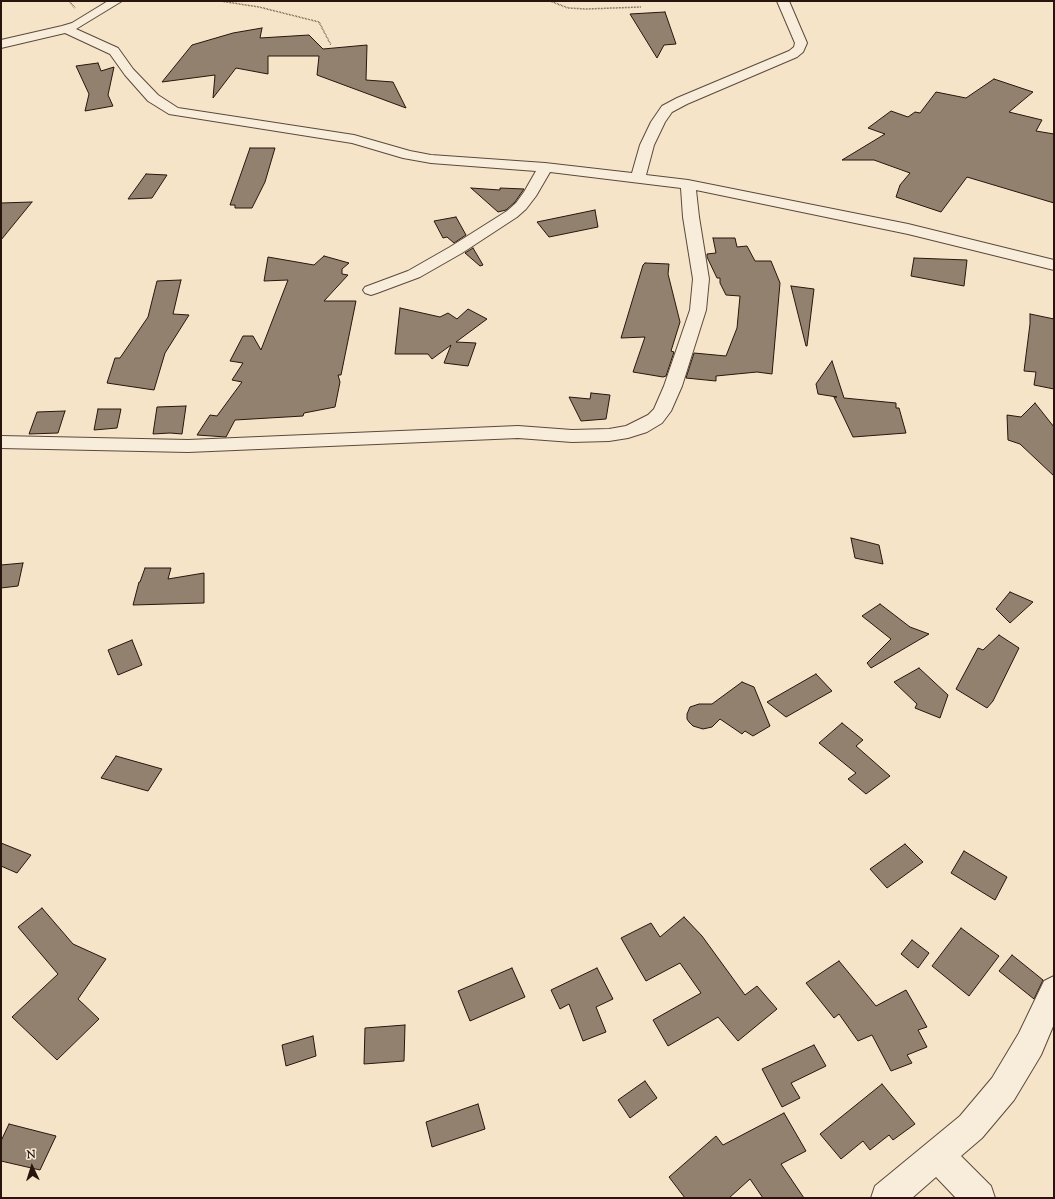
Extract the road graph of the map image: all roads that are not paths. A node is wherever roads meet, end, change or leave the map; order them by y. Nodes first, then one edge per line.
1 (116, 1) edge
2 (783, 1) edge
3 (66, 29) junction
4 (1, 44) edge
5 (545, 167) junction
6 (638, 177) junction
7 (688, 184) junction
8 (1054, 265) edge
9 (371, 290) dead end
10 (1, 442) edge
11 (1054, 991) edge
12 (937, 1155) junction
13 (888, 1198) edge
14 (979, 1198) edge

1 - 3 street
2 - 6 street
3 - 4 street
3 - 5 street
5 - 6 street
5 - 9 street
6 - 7 street
7 - 8 street
7 - 10 street
11 - 12 street
12 - 13 street
12 - 14 street

